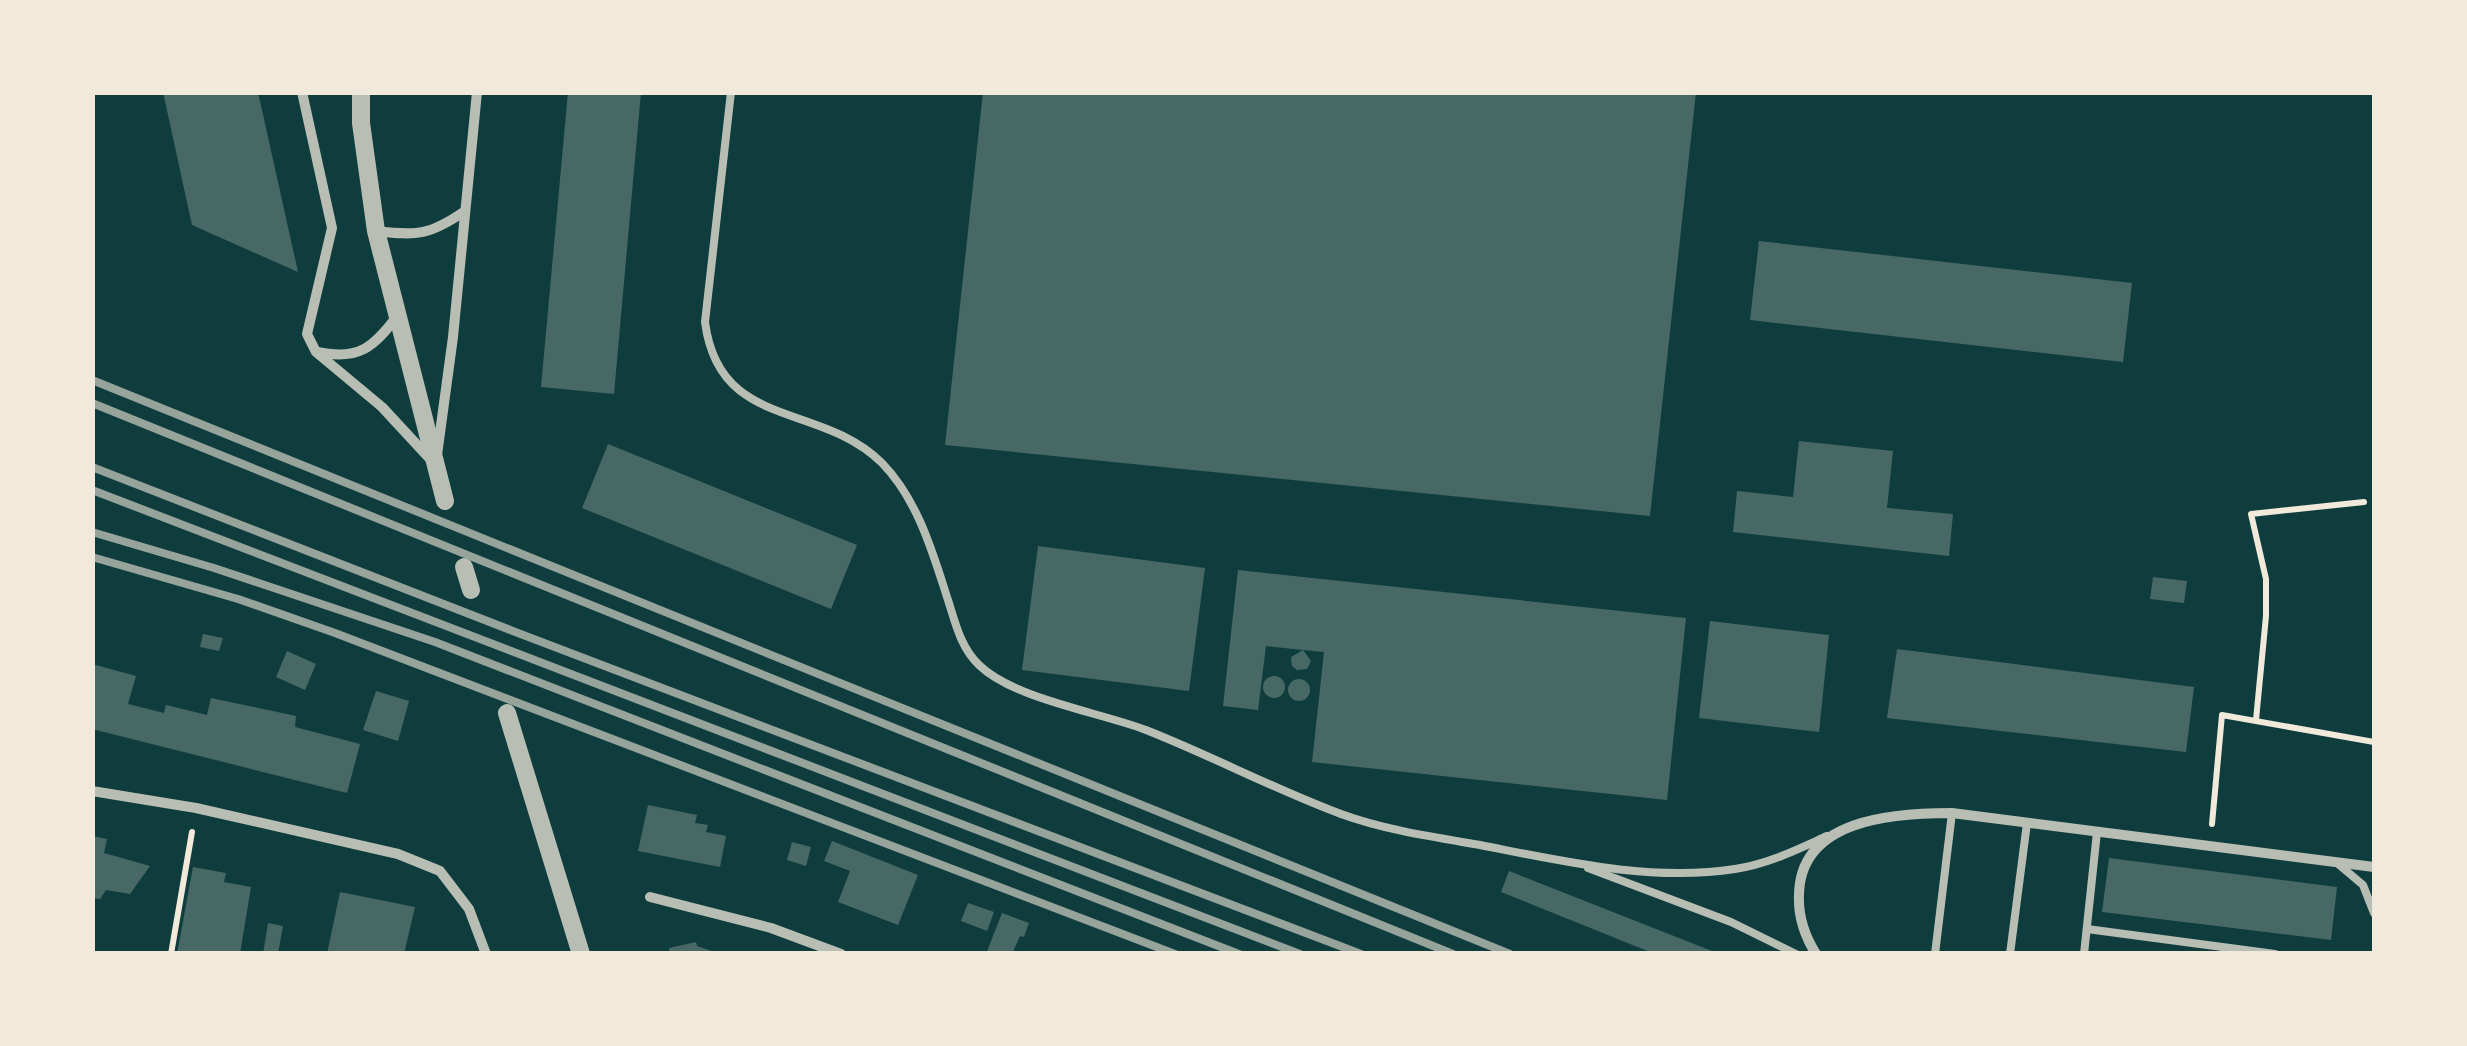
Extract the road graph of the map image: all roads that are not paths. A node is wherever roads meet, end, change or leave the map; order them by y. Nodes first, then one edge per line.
1 (302, 92) edge
2 (361, 92) edge
3 (477, 92) edge
4 (731, 92) edge
5 (465, 211) junction
6 (376, 230) junction
7 (398, 315) junction
8 (316, 352) junction
9 (436, 466) junction
10 (445, 500) dead end
11 (464, 567) dead end
12 (471, 590) dead end
13 (507, 713) dead end
14 (92, 790) edge
15 (1952, 814) junction
16 (2027, 823) junction
17 (2097, 832) junction
18 (1826, 836) junction
19 (1574, 863) junction
20 (2337, 863) junction
21 (2374, 867) edge
22 (650, 897) dead end
23 (2374, 913) edge
24 (2087, 929) junction
25 (486, 954) edge
26 (581, 954) edge
27 (841, 954) edge
28 (1796, 954) edge
29 (1816, 954) edge
30 (1935, 954) edge
31 (2010, 954) edge
32 (2084, 954) edge
33 (2274, 954) edge

1 - 8 street
2 - 6 street
3 - 5 street
4 - 19 lane
5 - 6 street
5 - 9 street
6 - 7 street
7 - 8 street
7 - 9 street
8 - 9 street
9 - 10 street
11 - 12 street
13 - 26 street
14 - 25 street
15 - 16 street
15 - 18 street
15 - 30 lane
16 - 17 street
16 - 31 lane
17 - 20 street
17 - 24 lane
18 - 19 lane
18 - 29 street
19 - 28 lane
20 - 21 street
20 - 23 lane
22 - 27 street
24 - 32 lane
24 - 33 lane

